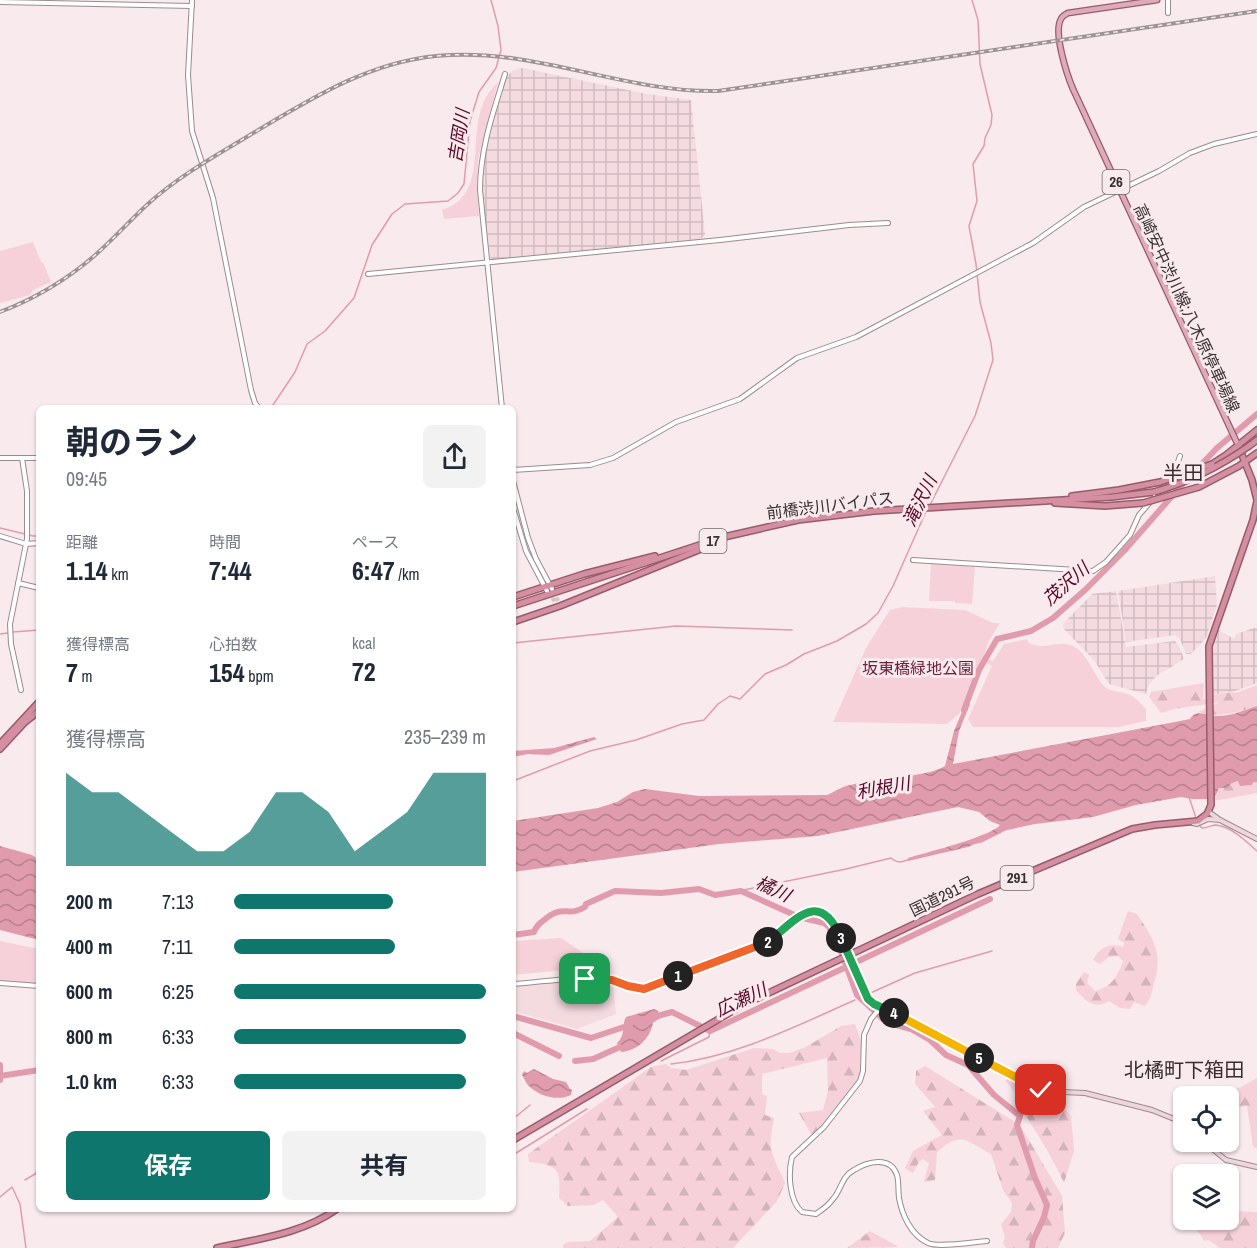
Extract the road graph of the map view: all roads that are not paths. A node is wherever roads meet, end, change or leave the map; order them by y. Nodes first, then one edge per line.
1 (192, 0) edge
2 (1156, 0) edge
3 (1168, 0) edge
4 (0, 2) edge
5 (192, 6) junction
6 (1168, 13) dead end
7 (505, 74) dead end
8 (1257, 134) edge
9 (1120, 190) junction
10 (888, 223) dead end
11 (487, 262) junction
12 (368, 274) dead end
13 (257, 405) edge
14 (502, 405) edge
15 (1257, 430) edge
16 (1257, 440) edge
17 (1238, 445) junction
18 (1257, 453) edge
19 (1180, 456) dead end
20 (0, 458) edge
21 (22, 458) junction
22 (36, 458) edge
23 (1244, 462) junction
24 (516, 470) edge
25 (1256, 488) edge
26 (516, 495) edge
27 (1056, 500) junction
28 (1257, 500) edge
29 (1030, 502) junction
30 (516, 518) edge
31 (743, 532) junction
32 (0, 536) edge
33 (715, 540) junction
34 (26, 541) junction
35 (36, 543) edge
36 (913, 560) dead end
37 (18, 584) junction
38 (36, 587) edge
39 (548, 588) junction
40 (516, 596) edge
41 (516, 605) edge
42 (516, 621) edge
43 (21, 690) dead end
44 (36, 705) edge
45 (36, 714) edge
46 (10, 735) junction
47 (0, 744) edge
48 (0, 749) edge
49 (1209, 812) junction
50 (1220, 820) junction
51 (1197, 822) junction
52 (1257, 839) edge
53 (848, 958) junction
54 (0, 983) edge
55 (516, 984) edge
56 (36, 986) edge
57 (879, 1009) junction
58 (1173, 1119) edge
59 (516, 1138) edge
60 (1216, 1152) edge
61 (1257, 1167) edge
62 (333, 1212) edge
63 (987, 1241) dead end
64 (217, 1248) edge

1 - 5 street
2 - 9 main road, 高崎安中渋川線;八木原停車場線 / 26
3 - 6 street
4 - 5 street
5 - 13 street
7 - 11 street
8 - 9 street
9 - 17 main road, 高崎安中渋川線;八木原停車場線 / 26
9 - 24 street
10 - 11 street
11 - 12 street
11 - 14 street
15 - 17 highway, 17
16 - 27 highway, 前橋渋川バイパス / 17, bridge
17 - 23 highway
17 - 27 highway, 17, bridge
18 - 23 highway, 17
19 - 36 street
20 - 21 street
21 - 22 street
21 - 34 street
23 - 25 highway
23 - 29 highway, 17, bridge
25 - 28 highway
26 - 39 street
27 - 29 highway, 前橋渋川バイパス / 17
28 - 49 highway
29 - 31 highway, 前橋渋川バイパス / 17
30 - 39 street
31 - 33 highway, 前橋渋川バイパス / 17
31 - 42 highway
32 - 34 street
33 - 39 highway
33 - 41 highway, 前橋渋川バイパス / 17
34 - 35 street
34 - 37 street
37 - 38 street
37 - 43 street
39 - 40 highway
44 - 46 highway
45 - 46 highway
46 - 47 highway
46 - 48 highway
49 - 50 main road
49 - 51 highway
50 - 51 main road
50 - 52 main road
51 - 53 highway, 国道291号 / 291
53 - 55 street
53 - 57 main road
53 - 59 highway, 国道291号 / 291
54 - 56 street
57 - 58 main road
57 - 63 street
60 - 61 main road
62 - 64 highway

